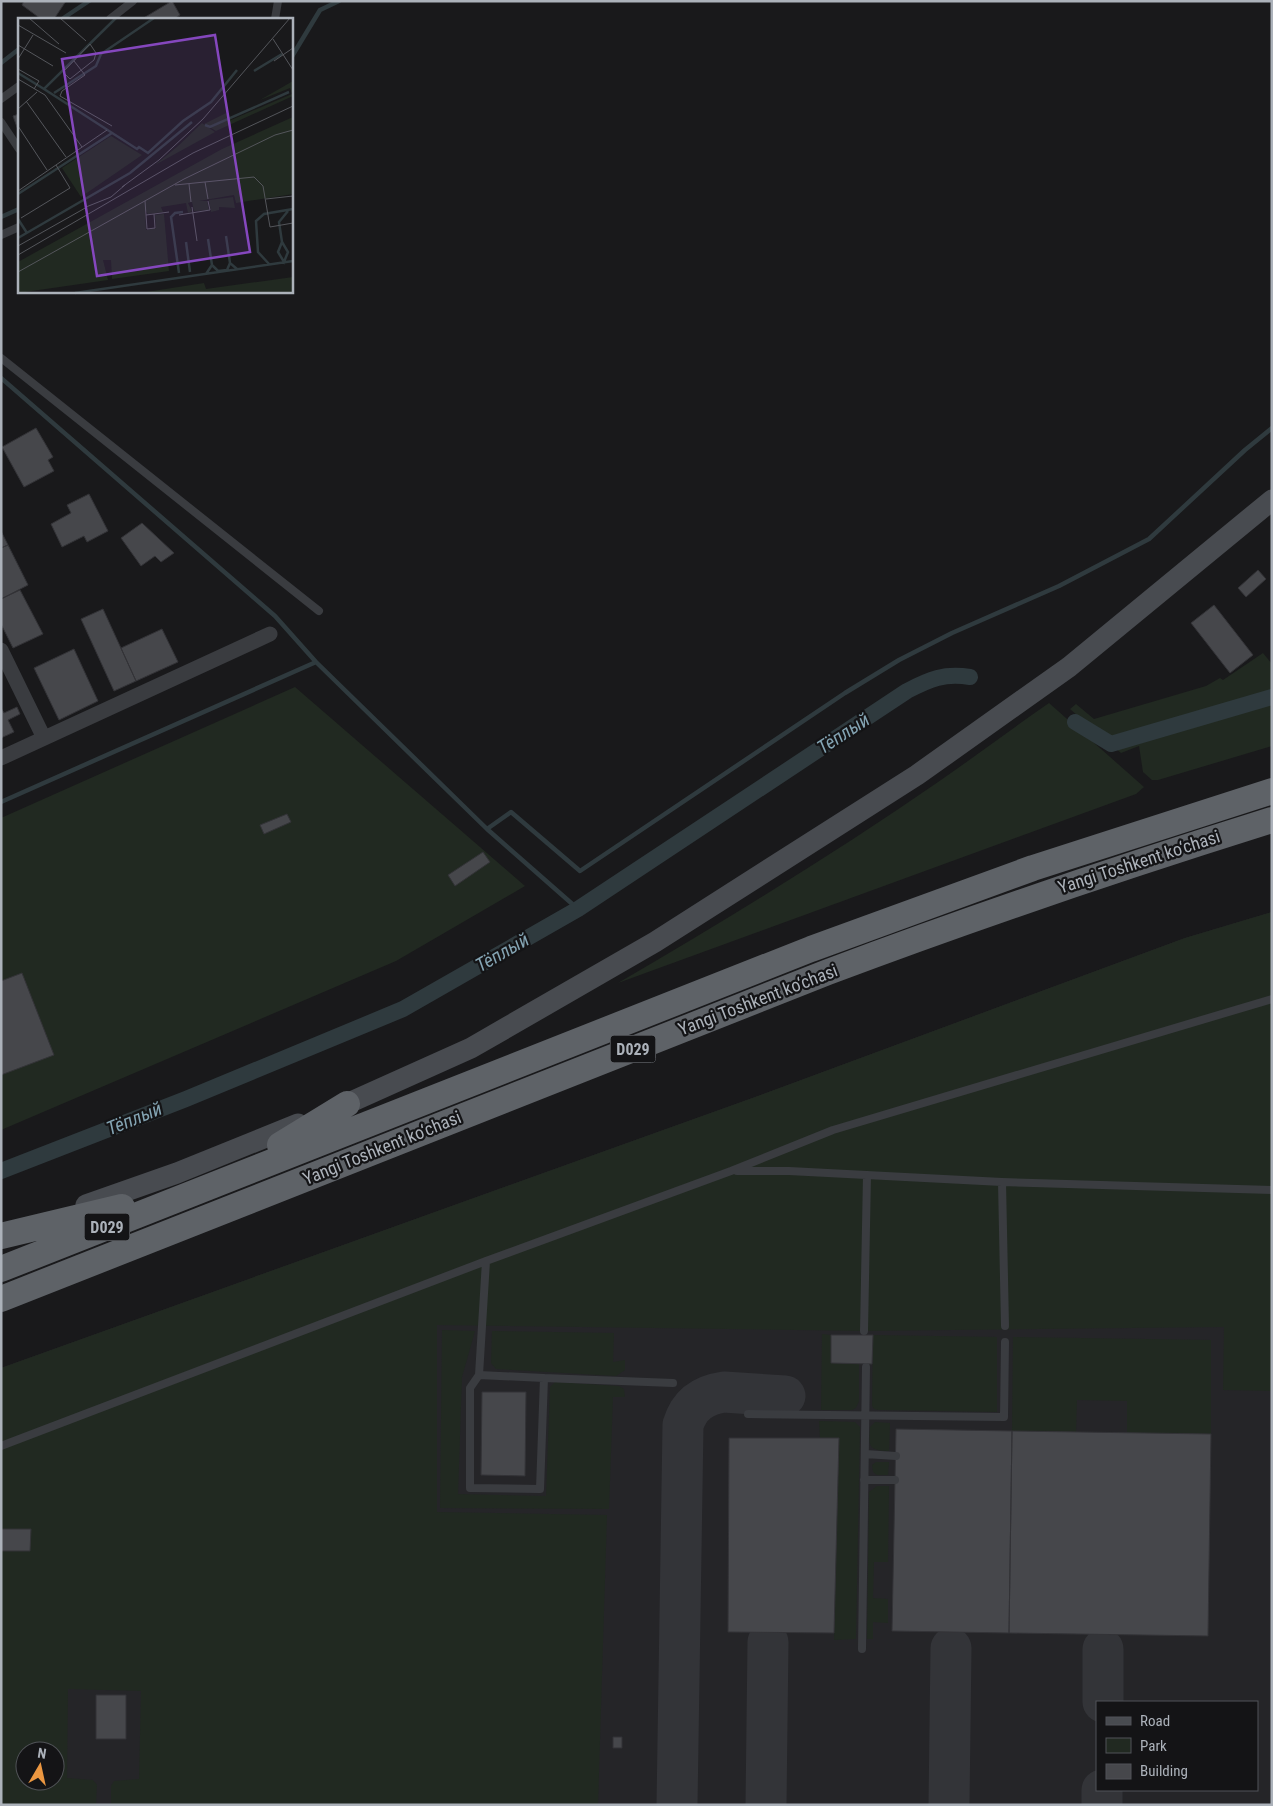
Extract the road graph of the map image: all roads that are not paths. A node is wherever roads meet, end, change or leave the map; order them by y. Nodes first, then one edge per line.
1 (133, 1) edge
2 (278, 1) edge
3 (111, 18) edge
4 (275, 18) edge
5 (18, 87) edge
6 (1, 99) edge
7 (1, 122) edge
8 (18, 148) edge
9 (18, 227) edge
10 (1, 235) edge
11 (1, 358) edge
12 (1272, 500) edge
13 (319, 611) dead end
14 (270, 634) dead end
15 (1, 650) edge
16 (44, 738) junction
17 (1, 758) edge
18 (1272, 791) edge
19 (1272, 820) edge
20 (1272, 999) edge
21 (347, 1104) junction
22 (731, 1171) junction
23 (867, 1176) junction
24 (1002, 1182) junction
25 (214, 1185) junction
26 (1272, 1190) edge
27 (1, 1236) edge
28 (486, 1261) junction
29 (1, 1269) edge
30 (1, 1299) edge
31 (1005, 1326) dead end
32 (864, 1331) dead end
33 (1005, 1342) dead end
34 (866, 1367) dead end
35 (479, 1375) junction
36 (544, 1378) junction
37 (673, 1383) dead end
38 (748, 1414) dead end
39 (865, 1415) junction
40 (1, 1446) edge
41 (865, 1454) junction
42 (896, 1456) dead end
43 (864, 1480) junction
44 (895, 1480) dead end
45 (862, 1649) dead end

1 - 3 lane
2 - 4 lane
5 - 6 lane
7 - 8 lane
9 - 10 lane
11 - 13 lane
12 - 21 main road
14 - 16 street
15 - 16 street
16 - 17 street
18 - 25 highway, Yangi Toshkent ko‘chasi / D029
19 - 30 highway, Yangi Toshkent ko‘chasi / D029
20 - 22 lane
21 - 25 highway
21 - 27 main road
22 - 23 lane
22 - 28 lane
23 - 24 lane
23 - 32 lane
24 - 26 lane
24 - 31 lane
25 - 27 highway
25 - 29 highway, Yangi Toshkent ko‘chasi / D029
28 - 35 lane
28 - 40 lane
33 - 39 lane
34 - 39 lane
35 - 36 lane
35 - 36 lane
36 - 37 lane
38 - 39 lane
39 - 41 lane
41 - 42 lane
41 - 43 lane
43 - 44 lane
43 - 45 lane

